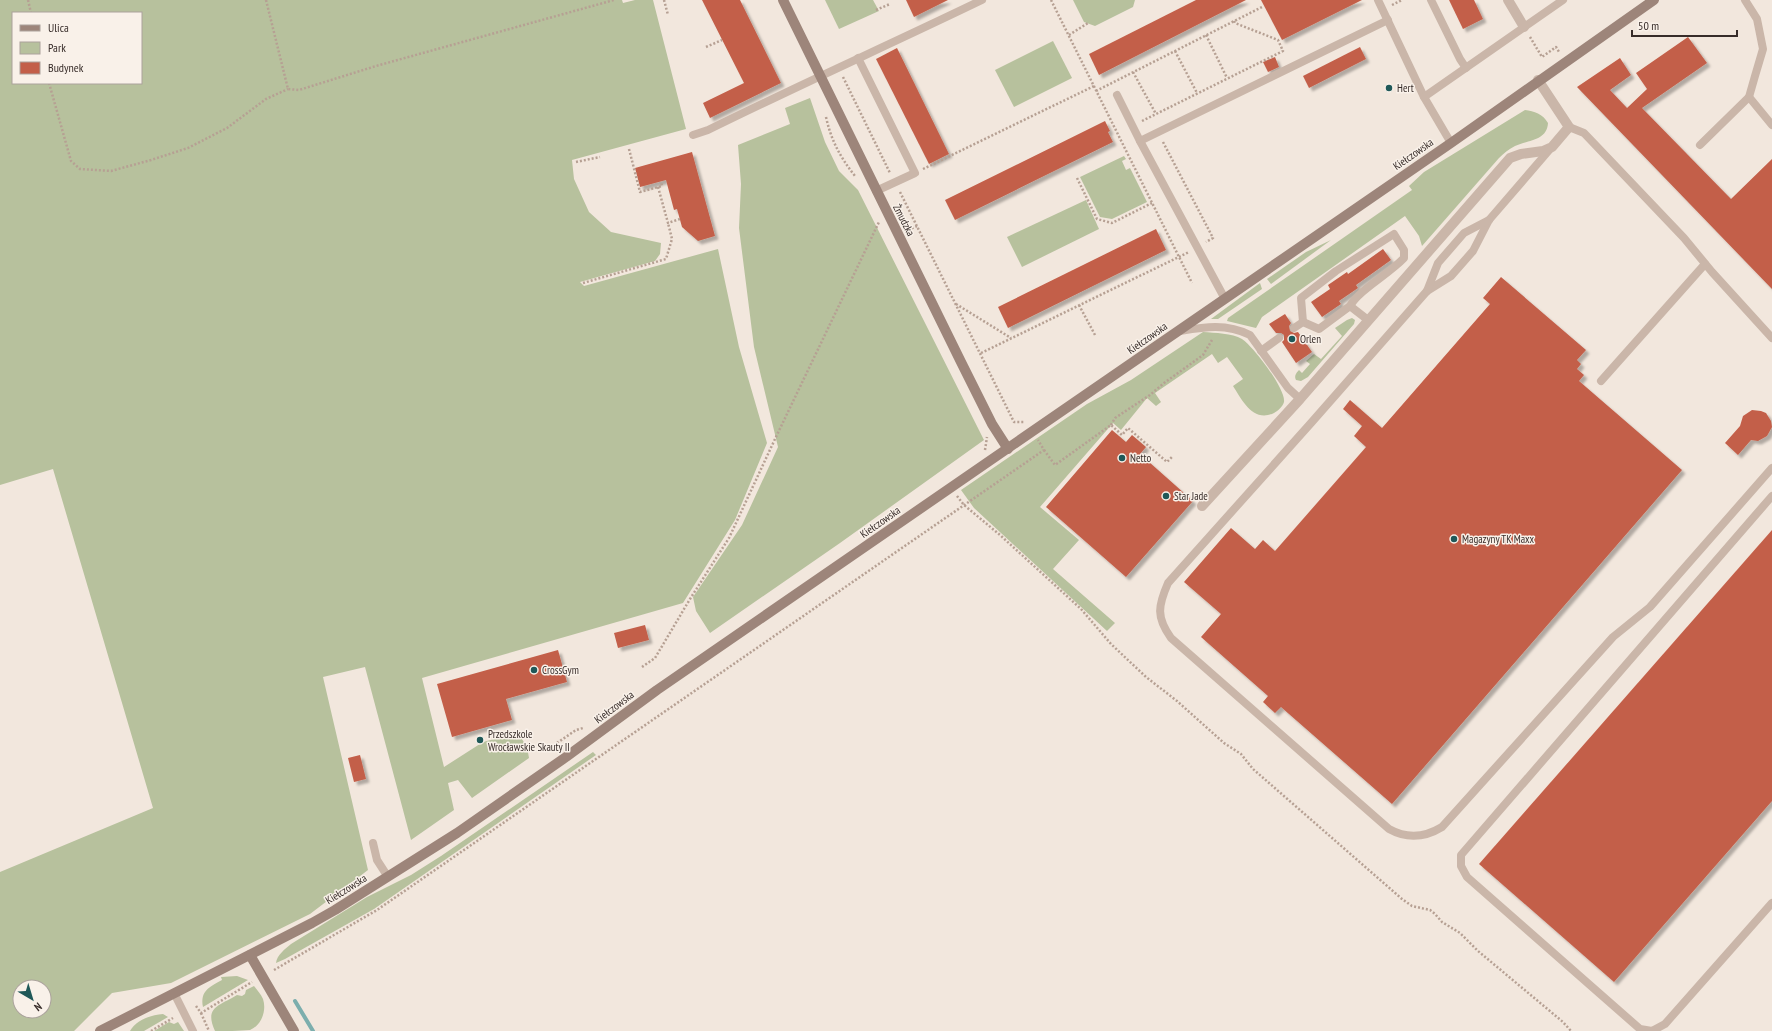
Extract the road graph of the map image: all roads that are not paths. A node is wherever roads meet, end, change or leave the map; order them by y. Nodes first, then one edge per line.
1 (783, 0) edge
2 (982, 0) edge
3 (1378, 0) edge
4 (1431, 0) edge
5 (1508, 0) edge
6 (1563, 0) edge
7 (1654, 0) edge
8 (1745, 0) edge
9 (1388, 20) junction
10 (1524, 27) junction
11 (858, 58) junction
12 (1466, 68) junction
13 (819, 76) junction
14 (1538, 80) junction
15 (1117, 94) dead end
16 (1424, 97) junction
17 (1749, 97) junction
18 (1772, 125) edge
19 (1569, 127) junction
20 (693, 135) dead end
21 (1140, 141) junction
22 (1451, 142) junction
23 (1700, 145) dead end
24 (1552, 147) junction
25 (876, 191) junction
26 (1489, 220) junction
27 (1705, 264) junction
28 (1427, 291) junction
29 (1225, 299) junction
30 (1350, 306) junction
31 (1368, 320) junction
32 (1303, 322) junction
33 (1294, 328) dead end
34 (1179, 331) junction
35 (1279, 338) dead end
36 (1772, 338) edge
37 (1261, 351) junction
38 (1601, 381) dead end
39 (1300, 398) junction
40 (1008, 449) junction
41 (1772, 468) edge
42 (1772, 496) edge
43 (1202, 506) dead end
44 (373, 843) dead end
45 (388, 877) junction
46 (1772, 903) edge
47 (250, 955) junction
48 (174, 993) junction
49 (102, 1030) edge
50 (193, 1031) edge
51 (294, 1031) edge

1 - 13 street, Żmudzka
2 - 11 lane
3 - 9 lane
4 - 12 lane
5 - 10 street
6 - 10 lane
7 - 14 street, Kiełczowska
8 - 17 lane
9 - 16 lane
9 - 21 lane
10 - 12 lane
11 - 13 lane
11 - 25 lane
12 - 16 lane
13 - 20 lane
13 - 25 street, Żmudzka
14 - 19 street
14 - 22 street, Kiełczowska
15 - 21 lane
16 - 22 lane
17 - 18 lane
17 - 23 lane
19 - 24 street
19 - 27 lane
21 - 29 lane
22 - 29 street, Kiełczowska
24 - 26 lane
24 - 31 street
25 - 40 street, Żmudzka
26 - 28 lane
26 - 28 lane
27 - 36 lane
27 - 38 lane
28 - 41 lane
29 - 34 street, Kiełczowska
30 - 31 lane
30 - 32 lane
30 - 32 lane
31 - 39 street
32 - 33 lane
34 - 37 lane
34 - 40 street, Kiełczowska
35 - 37 lane
37 - 39 lane
39 - 43 street
40 - 45 street, Kiełczowska
42 - 46 lane
44 - 45 lane
45 - 47 street, Kiełczowska
47 - 48 street, Kiełczowska
47 - 51 street
48 - 49 street, Kiełczowska
48 - 50 lane

